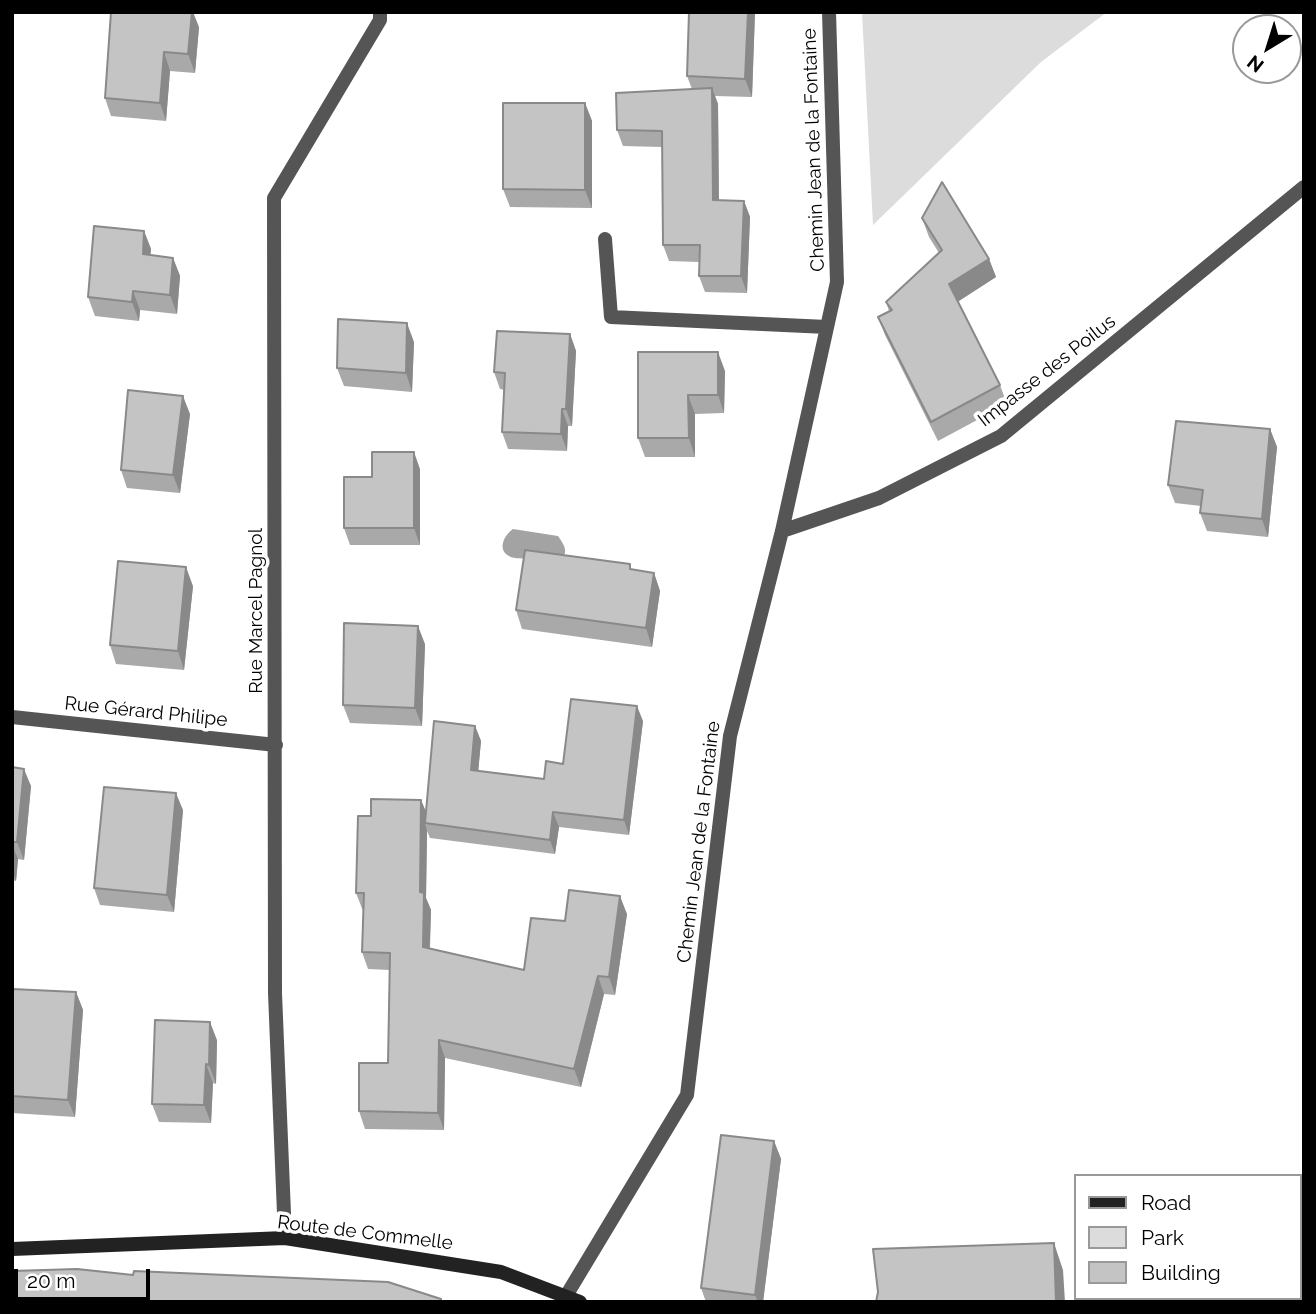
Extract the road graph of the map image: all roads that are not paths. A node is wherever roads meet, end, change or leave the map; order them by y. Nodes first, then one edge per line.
1 (380, 12) edge
2 (829, 12) edge
3 (1304, 187) edge
4 (605, 239) dead end
5 (827, 327) junction
6 (782, 531) junction
7 (12, 717) edge
8 (276, 745) junction
9 (285, 1238) junction
10 (12, 1250) edge
11 (566, 1296) junction
12 (580, 1302) edge

1 - 8 street, Rue Marcel Pagnol
2 - 5 street, Chemin Jean de la Fontaine
3 - 6 street, Impasse des Poilus
4 - 5 street
5 - 6 street, Chemin Jean de la Fontaine
6 - 11 street, Chemin Jean de la Fontaine
7 - 8 street, Rue Gérard Philipe
8 - 9 street, Rue Marcel Pagnol
9 - 10 street, Route de Commelle
9 - 11 street, Route de Commelle
11 - 12 street, Route de Commelle

